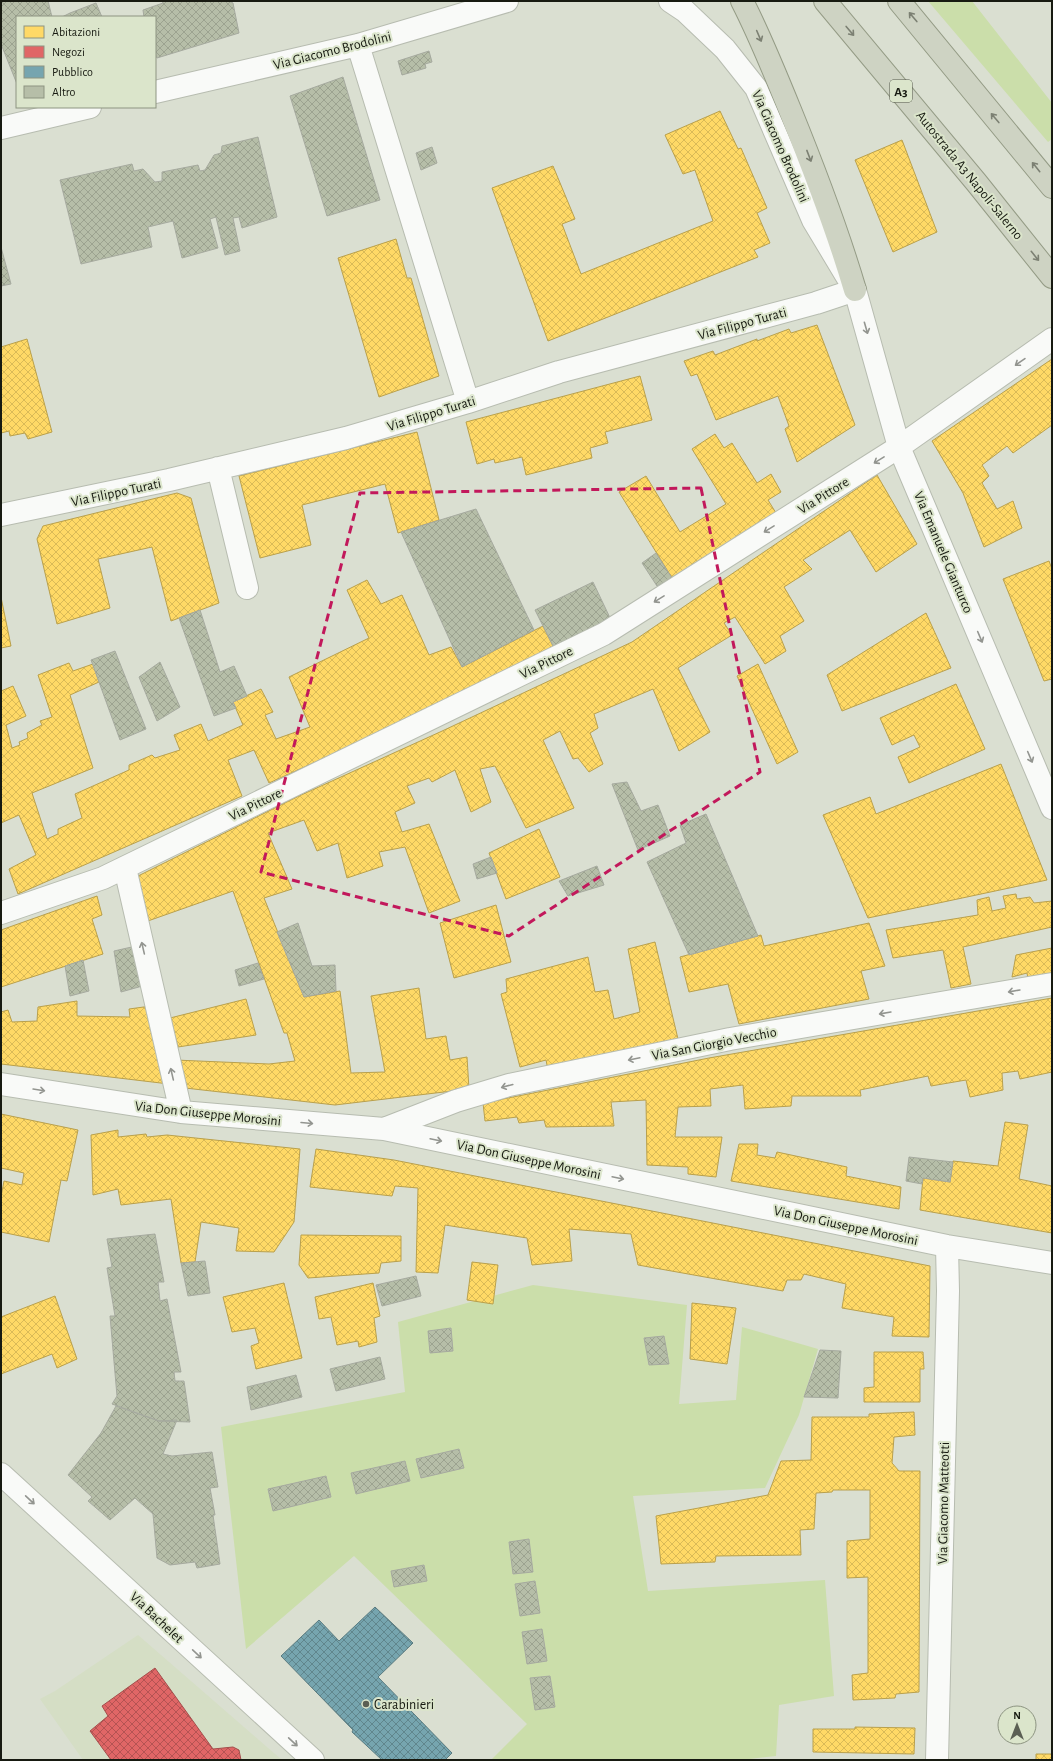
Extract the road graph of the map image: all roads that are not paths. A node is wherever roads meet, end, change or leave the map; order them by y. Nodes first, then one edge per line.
1 (507, 1) edge
2 (670, 1) edge
3 (742, 1) edge
4 (825, 1) edge
5 (899, 1) edge
6 (358, 45) junction
7 (156, 92) edge
8 (86, 108) edge
9 (1, 128) edge
10 (1052, 187) edge
11 (1052, 277) edge
12 (855, 290) junction
13 (1052, 339) edge
14 (468, 402) junction
15 (899, 447) junction
16 (218, 468) junction
17 (1, 515) edge
18 (247, 588) dead end
19 (1052, 808) edge
20 (125, 868) junction
21 (1, 913) edge
22 (1052, 984) edge
23 (1, 1084) edge
24 (181, 1112) junction
25 (384, 1129) junction
26 (948, 1246) junction
27 (1052, 1263) edge
28 (1, 1474) edge
29 (313, 1760) edge
30 (937, 1760) edge

1 - 6 street, Via Giacomo Brodolini
2 - 12 street, Via Giacomo Brodolini
3 -> 12 highway
4 -> 11 highway, Autostrada A3 Napoli-Salerno / A3
10 -> 5 highway
6 - 7 street, Via Giacomo Brodolini
6 - 14 street
8 - 9 street
12 - 14 street, Via Filippo Turati
12 -> 15 street, Via Emanuele Gianturco
13 -> 15 street, Via Pittore
14 - 16 street, Via Filippo Turati
15 -> 19 street, Via Emanuele Gianturco
15 -> 20 street, Via Pittore
16 - 17 street, Via Filippo Turati
16 - 18 street
20 - 21 street, Via Pittore
24 -> 20 street
22 -> 25 street, Via San Giorgio Vecchio
23 -> 24 street, Via Don Giuseppe Morosini
24 -> 25 street, Via Don Giuseppe Morosini
25 -> 26 street, Via Don Giuseppe Morosini
26 - 27 street, Via Don Giuseppe Morosini
26 - 30 street, Via Giacomo Matteotti
28 -> 29 street, Via Bachelet

